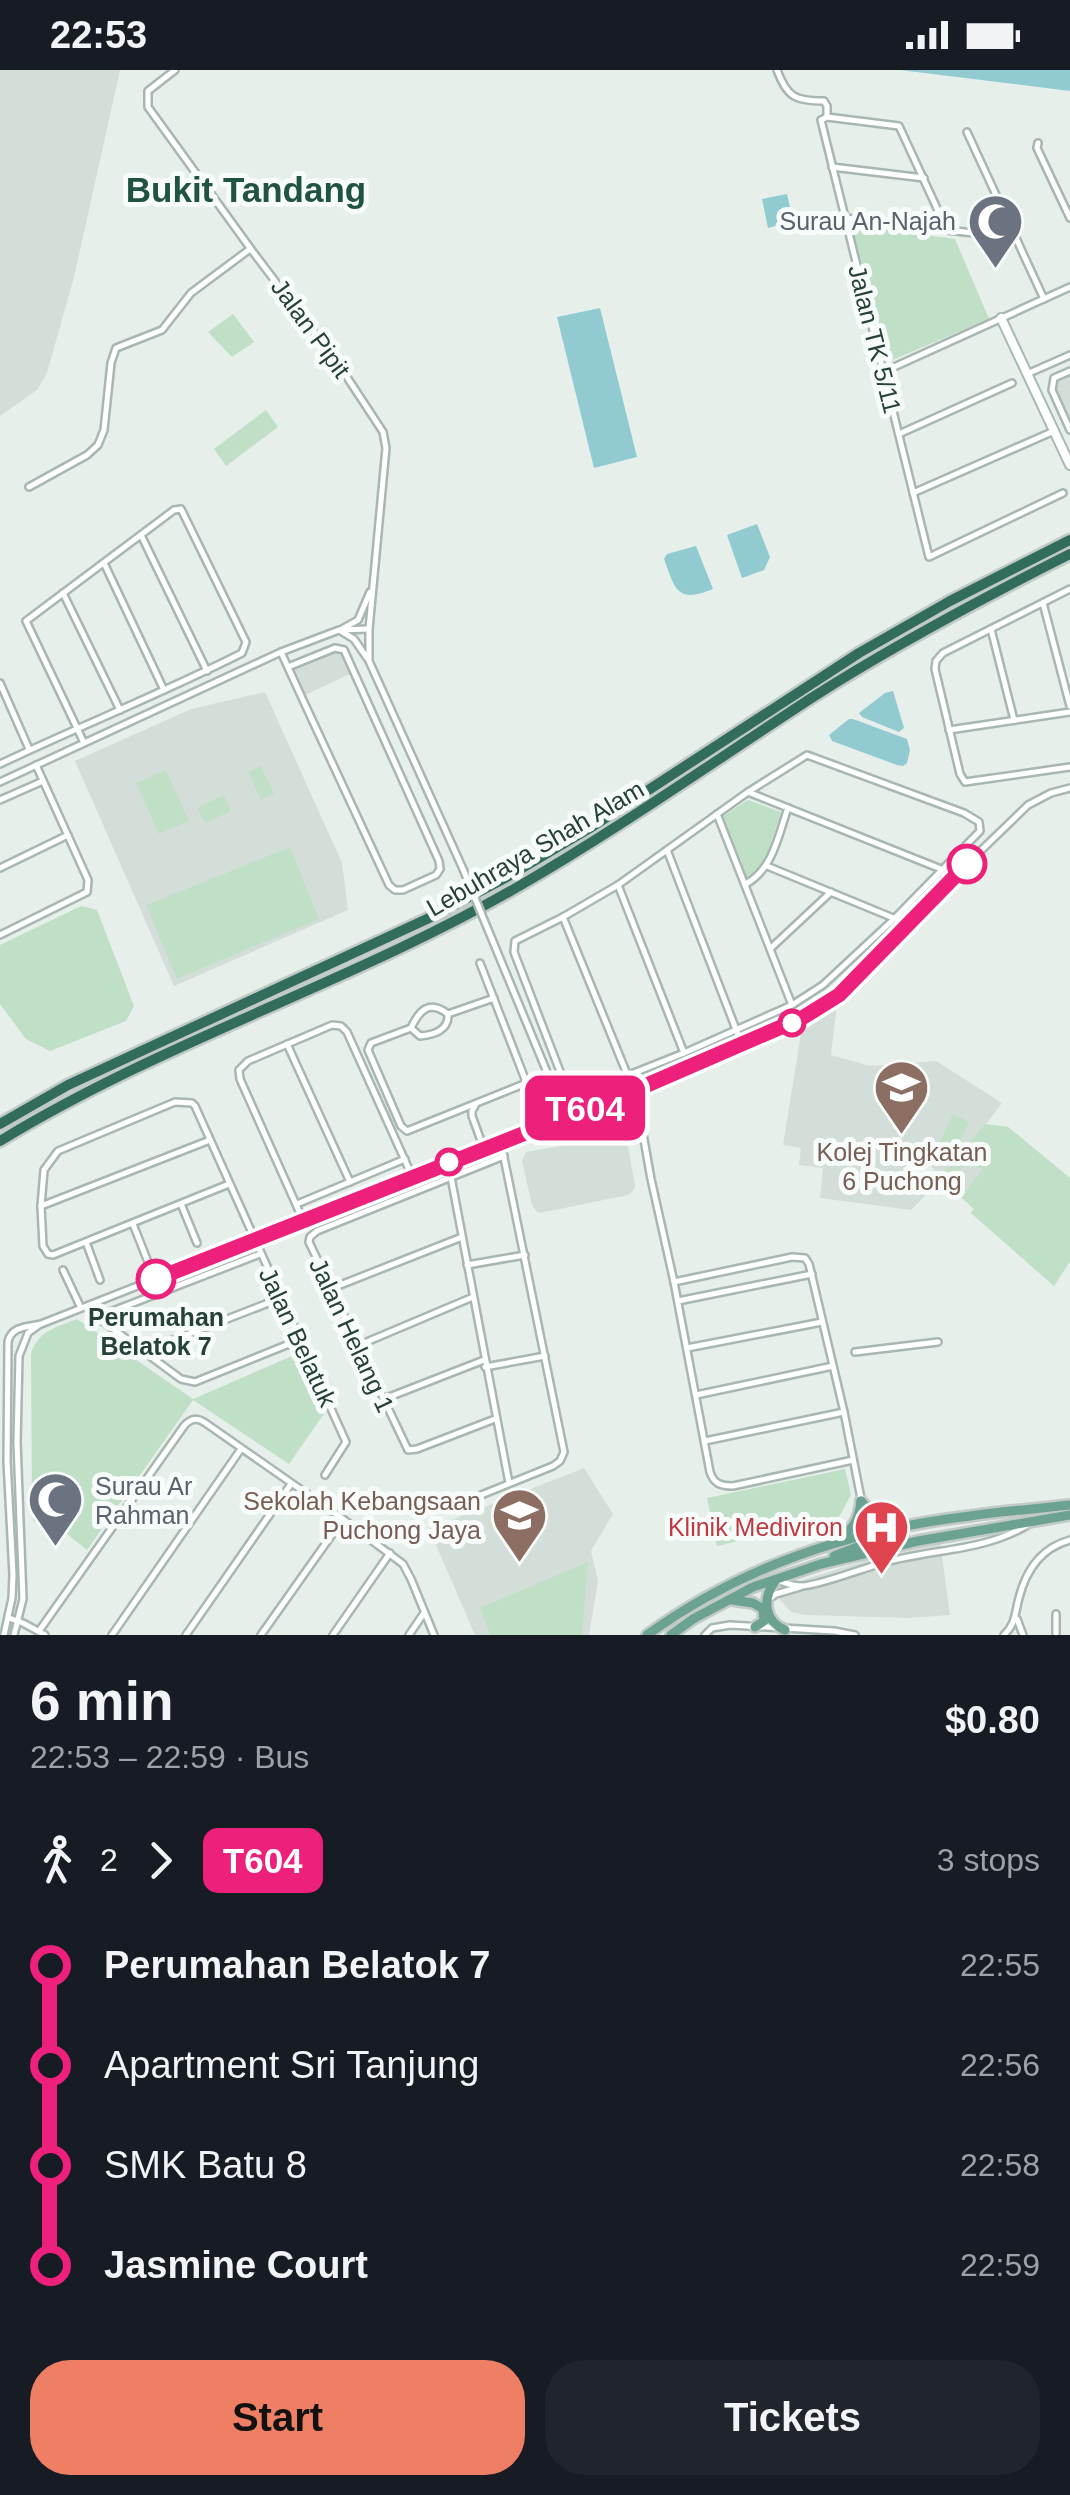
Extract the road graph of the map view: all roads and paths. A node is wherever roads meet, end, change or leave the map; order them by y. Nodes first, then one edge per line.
1 (175, 70) edge
2 (777, 70) edge
3 (824, 119) junction
4 (966, 132) dead end
5 (1038, 143) dead end
6 (832, 167) junction
7 (924, 178) junction
8 (845, 218) junction
9 (1070, 218) edge
10 (947, 230) junction
11 (1016, 238) junction
12 (251, 248) junction
13 (1070, 287) edge
14 (1044, 299) junction
15 (1002, 318) junction
16 (1070, 354) edge
17 (1070, 371) edge
18 (883, 372) junction
19 (1028, 374) junction
20 (1012, 384) dead end
21 (1070, 430) edge
22 (1054, 431) junction
23 (899, 434) junction
24 (1070, 465) edge
25 (28, 487) dead end
26 (1062, 492) dead end
27 (913, 493) junction
28 (141, 536) junction
29 (1070, 540) edge
30 (1070, 554) edge
31 (104, 562) junction
32 (373, 586) junction
33 (1070, 589) edge
34 (63, 592) junction
35 (1043, 604) junction
36 (368, 629) junction
37 (991, 629) junction
38 (339, 630) junction
39 (244, 651) junction
40 (282, 652) junction
41 (369, 661) junction
42 (256, 664) junction
43 (288, 667) junction
44 (207, 670) junction
45 (0, 683) edge
46 (164, 690) junction
47 (1070, 709) edge
48 (120, 710) junction
49 (1014, 720) junction
50 (77, 728) junction
51 (949, 730) junction
52 (84, 743) junction
53 (30, 750) junction
54 (0, 764) edge
55 (36, 765) junction
56 (1070, 768) edge
57 (43, 780) junction
58 (0, 782) edge
59 (1070, 788) edge
60 (748, 792) junction
61 (0, 800) edge
62 (788, 808) junction
63 (717, 814) junction
64 (68, 835) junction
65 (667, 850) junction
66 (768, 866) junction
67 (0, 868) edge
68 (942, 870) junction
69 (746, 884) junction
70 (618, 885) junction
71 (831, 892) junction
72 (563, 917) junction
73 (894, 919) junction
74 (908, 924) junction
75 (0, 935) edge
76 (771, 948) junction
77 (480, 963) dead end
78 (494, 998) junction
79 (792, 1004) junction
80 (448, 1014) junction
81 (410, 1028) junction
82 (736, 1029) junction
83 (287, 1044) junction
84 (742, 1045) junction
85 (684, 1053) junction
86 (627, 1074) junction
87 (647, 1085) junction
88 (554, 1092) junction
89 (601, 1102) junction
90 (476, 1105) junction
91 (458, 1112) junction
92 (640, 1114) junction
93 (472, 1116) junction
94 (564, 1116) junction
95 (0, 1124) edge
96 (210, 1140) junction
97 (509, 1140) junction
98 (0, 1141) edge
99 (501, 1143) junction
100 (484, 1149) junction
101 (504, 1156) junction
102 (405, 1160) junction
103 (412, 1176) junction
104 (451, 1177) junction
105 (350, 1182) junction
106 (230, 1184) junction
107 (181, 1204) junction
108 (296, 1204) junction
109 (41, 1206) junction
110 (303, 1220) junction
111 (133, 1224) junction
112 (462, 1237) junction
113 (254, 1240) junction
114 (86, 1242) junction
115 (197, 1243) dead end
116 (260, 1254) junction
117 (525, 1256) junction
118 (148, 1262) dead end
119 (467, 1265) junction
120 (63, 1270) dead end
121 (812, 1274) junction
122 (100, 1280) dead end
123 (674, 1282) junction
124 (330, 1289) junction
125 (473, 1297) junction
126 (281, 1298) junction
127 (678, 1301) junction
128 (81, 1308) junction
129 (822, 1322) junction
130 (41, 1324) junction
131 (300, 1340) junction
132 (938, 1342) dead end
133 (357, 1346) junction
134 (687, 1348) junction
135 (145, 1352) junction
136 (855, 1352) dead end
137 (545, 1356) junction
138 (485, 1363) junction
139 (833, 1366) junction
140 (696, 1395) junction
141 (383, 1400) junction
142 (844, 1412) junction
143 (495, 1419) junction
144 (705, 1440) junction
145 (242, 1449) junction
146 (854, 1460) junction
147 (326, 1475) dead end
148 (509, 1483) junction
149 (291, 1484) junction
150 (862, 1500) junction
151 (1070, 1505) edge
152 (444, 1510) dead end
153 (1070, 1515) edge
154 (342, 1519) junction
155 (1036, 1520) junction
156 (908, 1526) junction
157 (868, 1534) junction
158 (918, 1540) junction
159 (1070, 1540) edge
160 (814, 1550) junction
161 (390, 1553) junction
162 (821, 1564) junction
163 (776, 1578) junction
164 (803, 1586) junction
165 (728, 1600) junction
166 (766, 1601) junction
167 (425, 1612) junction
168 (1056, 1614) dead end
169 (1016, 1616) junction
170 (9, 1618) junction
171 (19, 1621) junction
172 (32, 1627) junction
173 (755, 1627) junction
174 (785, 1630) junction
175 (1007, 1632) edge
176 (42, 1633) edge
177 (4, 1635) edge
178 (14, 1635) edge
179 (30, 1635) edge
180 (112, 1635) edge
181 (186, 1635) edge
182 (261, 1635) edge
183 (333, 1635) edge
184 (408, 1635) edge
185 (434, 1635) edge
186 (647, 1635) edge
187 (670, 1635) edge
188 (705, 1635) edge
189 (856, 1635) edge
190 (1023, 1635) edge
191 (1056, 1635) edge

1 - 12 street, Jalan Pipit
2 - 3 street
3 - 6 street, Jalan TK 5/11
3 - 7 street
4 - 11 street
5 - 9 street
6 - 7 street
6 - 8 street, Jalan TK 5/11
7 - 10 street
8 - 10 street
8 - 18 street, Jalan TK 5/11
10 - 11 street
11 - 14 street
12 - 25 street
12 - 32 street, Jalan Pipit
13 - 14 street
14 - 15 street
15 - 18 street
15 - 19 street
16 - 19 street
17 - 21 street
18 - 23 street, Jalan TK 5/11
19 - 22 street
20 - 23 street
22 - 24 street
22 - 27 street
23 - 27 street, Jalan TK 5/11
26 - 27 street, Jalan TK 5/11
28 - 31 street
28 - 39 street
28 - 44 street
29 - 95 highway, Lebuhraya Shah Alam
30 - 98 highway, Lebuhraya Shah Alam
31 - 34 street
31 - 46 street
32 - 36 street, Jalan Pipit
32 - 38 street
33 - 35 street
34 - 48 street
34 - 50 street
35 - 37 street
35 - 47 street
36 - 38 street
36 - 41 street, Jalan Pipit
37 - 49 street
37 - 51 street
38 - 40 street
38 - 41 street
39 - 42 street
39 - 44 street
40 - 42 street
40 - 43 street
41 - 88 street, Jalan Pipit, bridge
42 - 52 street
43 - 43 street
44 - 46 street
45 - 53 street
46 - 48 street
47 - 49 street
48 - 50 street
49 - 51 street
50 - 52 street
50 - 53 street
51 - 56 street
52 - 55 street
53 - 54 street
55 - 57 street
55 - 58 street
57 - 61 street
57 - 64 street
59 - 74 street
60 - 62 street
60 - 63 street
60 - 68 street
62 - 66 street
62 - 68 street
63 - 65 street
63 - 69 street
64 - 67 street
64 - 75 street
65 - 70 street
65 - 82 street
66 - 69 street
66 - 71 street
68 - 73 street
69 - 76 street
70 - 72 street
70 - 85 street
71 - 73 street
71 - 76 street
72 - 86 street
72 - 86 street
73 - 74 street
73 - 79 street
74 - 84 street
76 - 79 street
77 - 78 street
78 - 80 street
78 - 90 street
79 - 82 street
80 - 81 street
80 - 81 street
81 - 91 street
82 - 84 street
82 - 85 street
83 - 102 street
83 - 105 street
83 - 108 street
84 - 87 street
85 - 86 street
87 - 89 street
87 - 92 street
88 - 89 street
88 - 94 street, Jalan Pipit
88 - 97 street
89 - 94 street
90 - 91 street
90 - 93 street
91 - 93 street
92 - 94 street
92 - 123 street
93 - 100 street
94 - 97 street
96 - 106 street, Jalan Belatuk
96 - 109 street
96 - 109 street, Jalan Belatuk
97 - 99 street
99 - 100 street
99 - 101 street
100 - 103 street
101 - 104 street, Jalan Helang 1
101 - 117 street
102 - 103 street
102 - 105 street
103 - 110 street
104 - 112 street
104 - 124 street, Jalan Helang 1
105 - 108 street
106 - 107 street
106 - 113 street, Jalan Belatuk
107 - 111 street
107 - 115 street
108 - 110 street
109 - 114 street
110 - 113 street
111 - 114 street
111 - 118 street
112 - 119 street
112 - 124 street
113 - 116 street, Jalan Belatuk
113 - 128 street
114 - 122 street
116 - 126 street, Jalan Belatuk
116 - 135 street
117 - 119 street
117 - 137 street
119 - 125 street
120 - 128 street
121 - 123 street
121 - 127 street
121 - 129 street
123 - 127 street
124 - 133 street, Jalan Helang 1
125 - 133 street
125 - 138 street
126 - 131 street, Jalan Belatuk
126 - 135 street
127 - 134 street
128 - 130 street
129 - 134 street
129 - 139 street
130 - 170 street
130 - 171 street
131 - 135 street
131 - 147 street, Jalan Belatuk
132 - 136 street
133 - 141 street, Jalan Helang 1
134 - 140 street
137 - 138 street
137 - 148 street
138 - 141 street
138 - 143 street
139 - 140 street
139 - 142 street
140 - 144 street
141 - 143 street, Jalan Helang 1
142 - 144 street
142 - 146 street
143 - 148 street
144 - 146 street
145 - 149 street
145 - 176 street
145 - 180 street
146 - 150 street
148 - 152 street
149 - 154 street
149 - 181 street
150 - 156 main road
150 - 157 street
150 - 160 main road
151 - 156 main road
153 - 155 main road
154 - 161 street
154 - 182 street
155 - 158 main road
155 - 164 street
156 - 157 main road
157 - 158 main road
157 - 160 main road
157 - 162 main road
158 - 162 main road
159 - 169 street
160 - 186 main road
161 - 167 street
161 - 183 street
162 - 163 main road
163 - 164 street
163 - 165 main road
163 - 166 main road
164 - 166 street
165 - 173 main road
165 - 187 main road
166 - 174 main road
167 - 184 street
167 - 185 street
168 - 191 street
169 - 175 street
169 - 190 street
170 - 171 street
170 - 177 street
171 - 172 street
171 - 178 street
172 - 176 street
172 - 179 street
173 - 174 street
173 - 188 street
174 - 189 street
175 - 190 street

